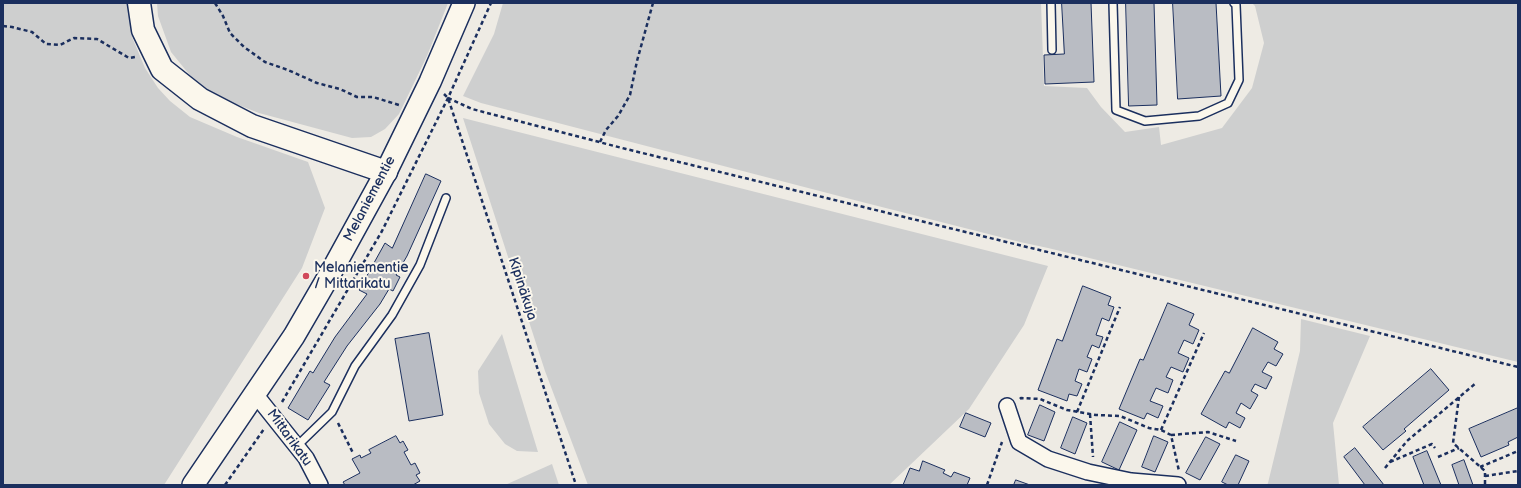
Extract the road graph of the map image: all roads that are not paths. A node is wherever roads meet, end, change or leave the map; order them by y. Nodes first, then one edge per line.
1 (139, 3) edge
2 (464, 3) edge
3 (1051, 3) edge
4 (1113, 3) edge
5 (1234, 3) edge
6 (1052, 50) dead end
7 (386, 172) junction
8 (446, 198) dead end
9 (255, 394) junction
10 (1007, 406) road end
11 (296, 446) junction
12 (1179, 481) edge
13 (193, 485) edge
14 (320, 485) edge

1 - 7 highway
2 - 7 main road, Melaniementie
3 - 6 lane
4 - 5 lane
7 - 9 main road, Melaniementie
8 - 11 lane
9 - 11 street, Mittarikatu
9 - 13 main road, Melaniementie
10 - 12 street
11 - 14 street, Mittarikatu

